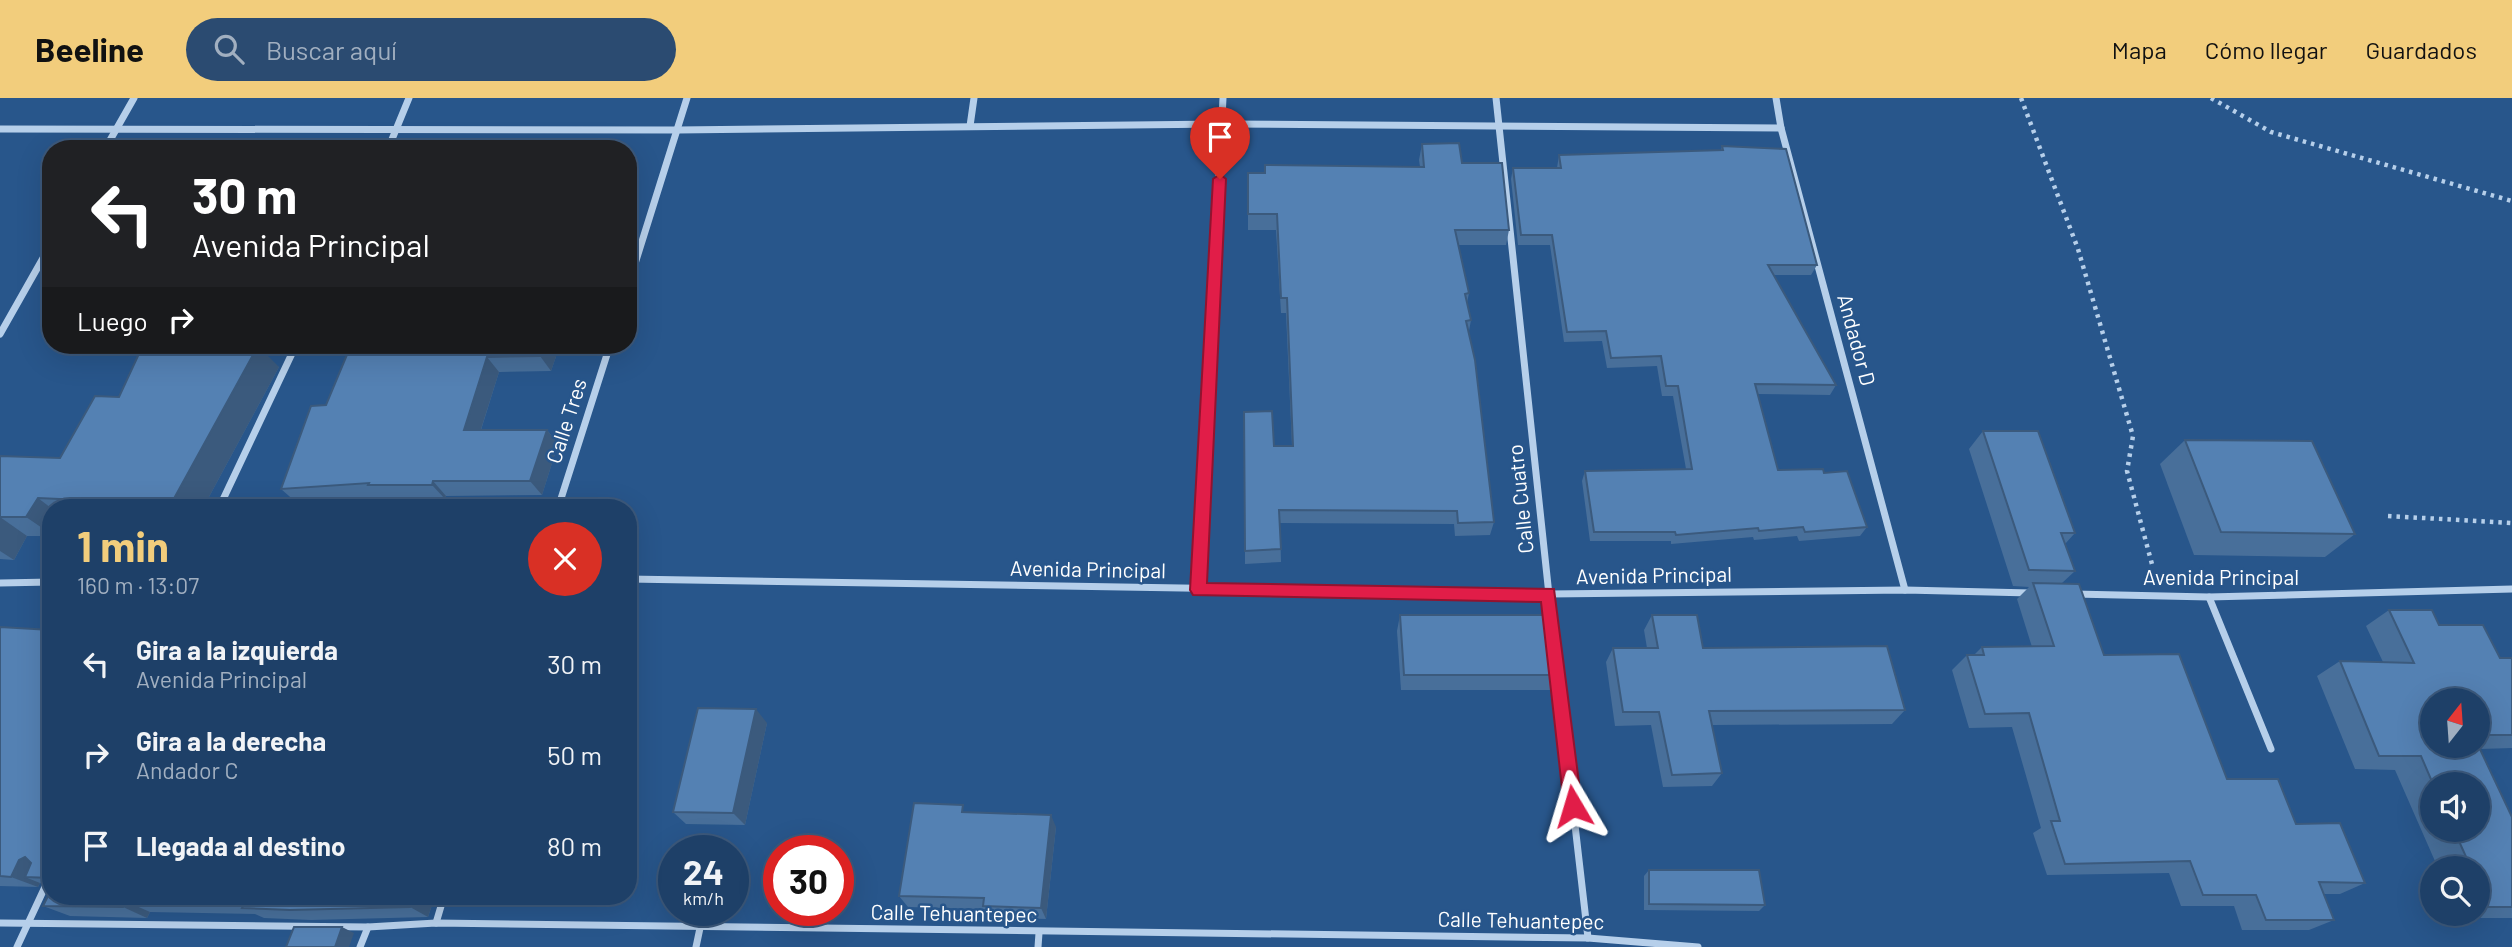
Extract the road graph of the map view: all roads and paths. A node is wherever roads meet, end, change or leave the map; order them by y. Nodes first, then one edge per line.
1 (134, 98) edge
2 (409, 98) edge
3 (687, 98) edge
4 (974, 98) edge
5 (1223, 98) edge
6 (1496, 98) edge
7 (1776, 98) edge
8 (2021, 98) edge
9 (2211, 98) edge
10 (1222, 124) junction
11 (1499, 124) junction
12 (970, 126) junction
13 (1781, 128) junction
14 (0, 129) edge
15 (397, 130) junction
16 (678, 130) junction
17 (115, 131) junction
18 (110, 140) edge
19 (392, 140) edge
20 (2512, 201) edge
21 (637, 258) edge
22 (42, 260) edge
23 (0, 334) edge
24 (292, 354) edge
25 (607, 354) edge
26 (223, 499) edge
27 (561, 499) edge
28 (2388, 516) dead end
29 (2512, 523) edge
30 (637, 579) edge
31 (42, 582) edge
32 (0, 583) edge
33 (2512, 589) edge
34 (1198, 590) junction
35 (1905, 590) junction
36 (1549, 594) junction
37 (2041, 594) edge
38 (2068, 594) edge
39 (2164, 597) junction
40 (2209, 597) junction
41 (1553, 636) edge
42 (1556, 663) edge
43 (2272, 749) dead end
44 (42, 894) edge
45 (441, 905) edge
46 (0, 923) edge
47 (29, 923) junction
48 (436, 923) junction
49 (368, 927) junction
50 (700, 929) junction
51 (1039, 933) junction
52 (1377, 937) junction
53 (1588, 938) junction
54 (17, 947) edge
55 (360, 947) edge
56 (696, 947) edge
57 (1038, 947) edge
58 (1377, 947) edge
59 (1698, 947) edge

1 - 17 street
2 - 15 street
3 - 16 street
4 - 12 street
5 - 10 street
6 - 11 street, Calle Cuatro
7 - 13 street, Andador D
8 - 39 path
9 - 20 path
10 - 11 street
10 - 12 street
10 - 34 street
11 - 13 street
11 - 36 street, Calle Cuatro
12 - 16 street
13 - 35 street, Andador D
14 - 17 street
15 - 16 street
15 - 17 street
15 - 19 street
16 - 21 street
17 - 18 street
22 - 23 street
24 - 26 street
25 - 27 street, Calle Tres
28 - 29 path
30 - 34 street, Avenida Principal
31 - 32 street
33 - 40 street, Avenida Principal
34 - 36 street, Avenida Principal
35 - 36 street, Avenida Principal
35 - 37 street, Avenida Principal
36 - 41 street, Calle Cuatro
38 - 39 street, Avenida Principal
39 - 40 street, Avenida Principal
40 - 43 street
42 - 53 street
44 - 47 street
45 - 48 street
46 - 47 street, Calle Tehuantepec
47 - 49 street, Calle Tehuantepec
47 - 54 street
48 - 49 street, Calle Tehuantepec
48 - 50 street, Calle Tehuantepec
49 - 55 street
50 - 51 street, Calle Tehuantepec
50 - 56 street
51 - 52 street, Calle Tehuantepec
51 - 57 street
52 - 53 street, Calle Tehuantepec
52 - 58 street
53 - 59 street, Calle Tehuantepec

